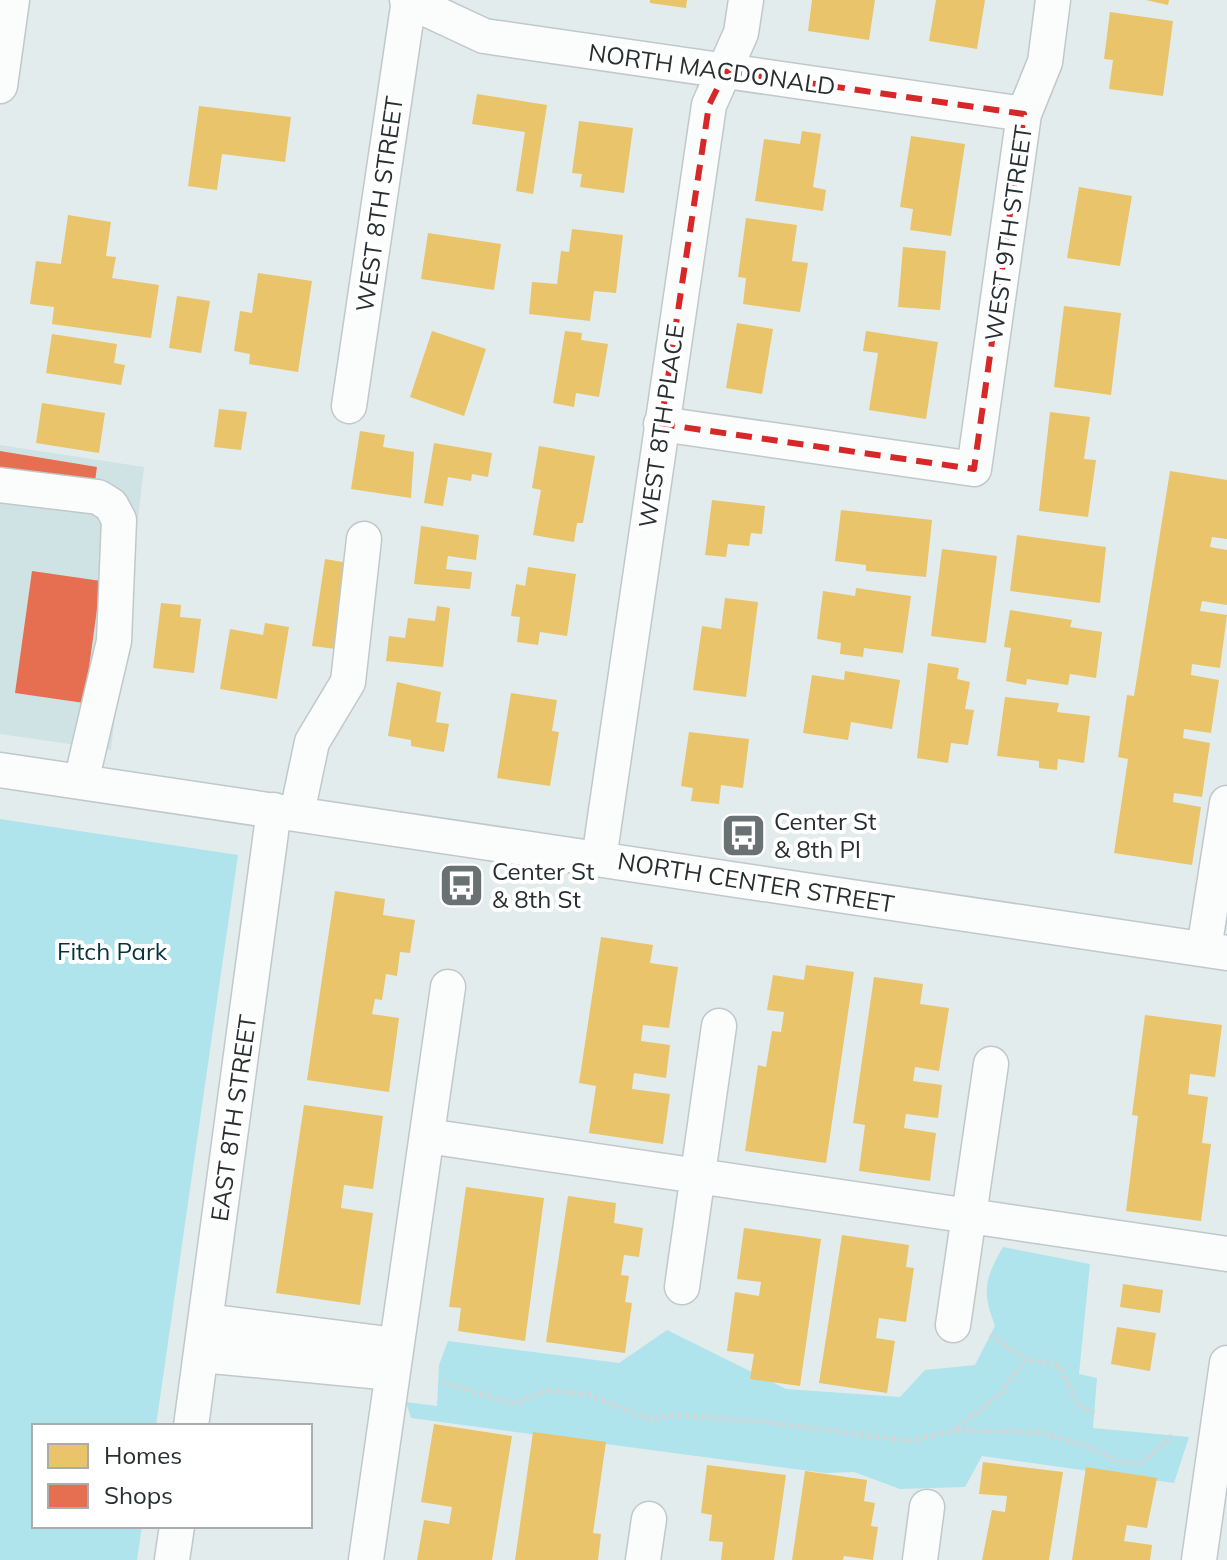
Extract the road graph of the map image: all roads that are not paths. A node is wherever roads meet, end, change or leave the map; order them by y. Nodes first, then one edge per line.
1 (12, 0) edge
2 (408, 0) edge
3 (746, 0) edge
4 (1053, 0) edge
5 (726, 71) junction
6 (0, 86) edge
7 (1024, 114) junction
8 (349, 406) dead end
9 (661, 424) junction
10 (0, 485) edge
11 (364, 539) dead end
12 (0, 770) edge
13 (81, 782) junction
14 (1227, 803) edge
15 (285, 812) junction
16 (599, 859) junction
17 (1215, 951) edge
18 (448, 987) dead end
19 (719, 1026) dead end
20 (991, 1064) dead end
21 (427, 1136) junction
22 (698, 1176) junction
23 (969, 1216) junction
24 (1227, 1254) edge
25 (682, 1287) dead end
26 (206, 1321) junction
27 (953, 1325) dead end
28 (201, 1355) junction
29 (394, 1359) junction
30 (1227, 1363) edge
31 (191, 1424) edge
32 (1222, 1439) edge
33 (927, 1507) dead end
34 (649, 1519) dead end
35 (177, 1528) edge
36 (172, 1560) edge
37 (366, 1560) edge
38 (643, 1560) edge
39 (920, 1560) edge
40 (1199, 1560) edge

1 - 6 street
2 - 5 street, NORTH MACDONALD
2 - 8 street, WEST 8TH STREET
3 - 5 street, WEST 8TH PLACE
4 - 7 street, WEST 9TH STREET
5 - 7 street, NORTH MACDONALD
5 - 9 street, WEST 8TH PLACE
7 - 9 street, WEST 9TH STREET
9 - 16 street, WEST 8TH PLACE
10 - 13 street
11 - 15 street, EAST 8TH STREET
12 - 13 street, NORTH CENTER STREET
13 - 15 street, NORTH CENTER STREET
14 - 17 street
15 - 16 street, NORTH CENTER STREET
15 - 26 street, EAST 8TH STREET
16 - 17 street, NORTH CENTER STREET
18 - 21 street
19 - 22 street
20 - 23 street
21 - 22 street
21 - 29 street
22 - 23 street
22 - 25 street
23 - 24 street
23 - 27 street
26 - 28 street, EAST 8TH STREET
26 - 29 street
28 - 29 street
28 - 31 street, EAST 8TH STREET
29 - 37 street
30 - 32 street
32 - 40 street
33 - 39 street
34 - 38 street
35 - 36 street

